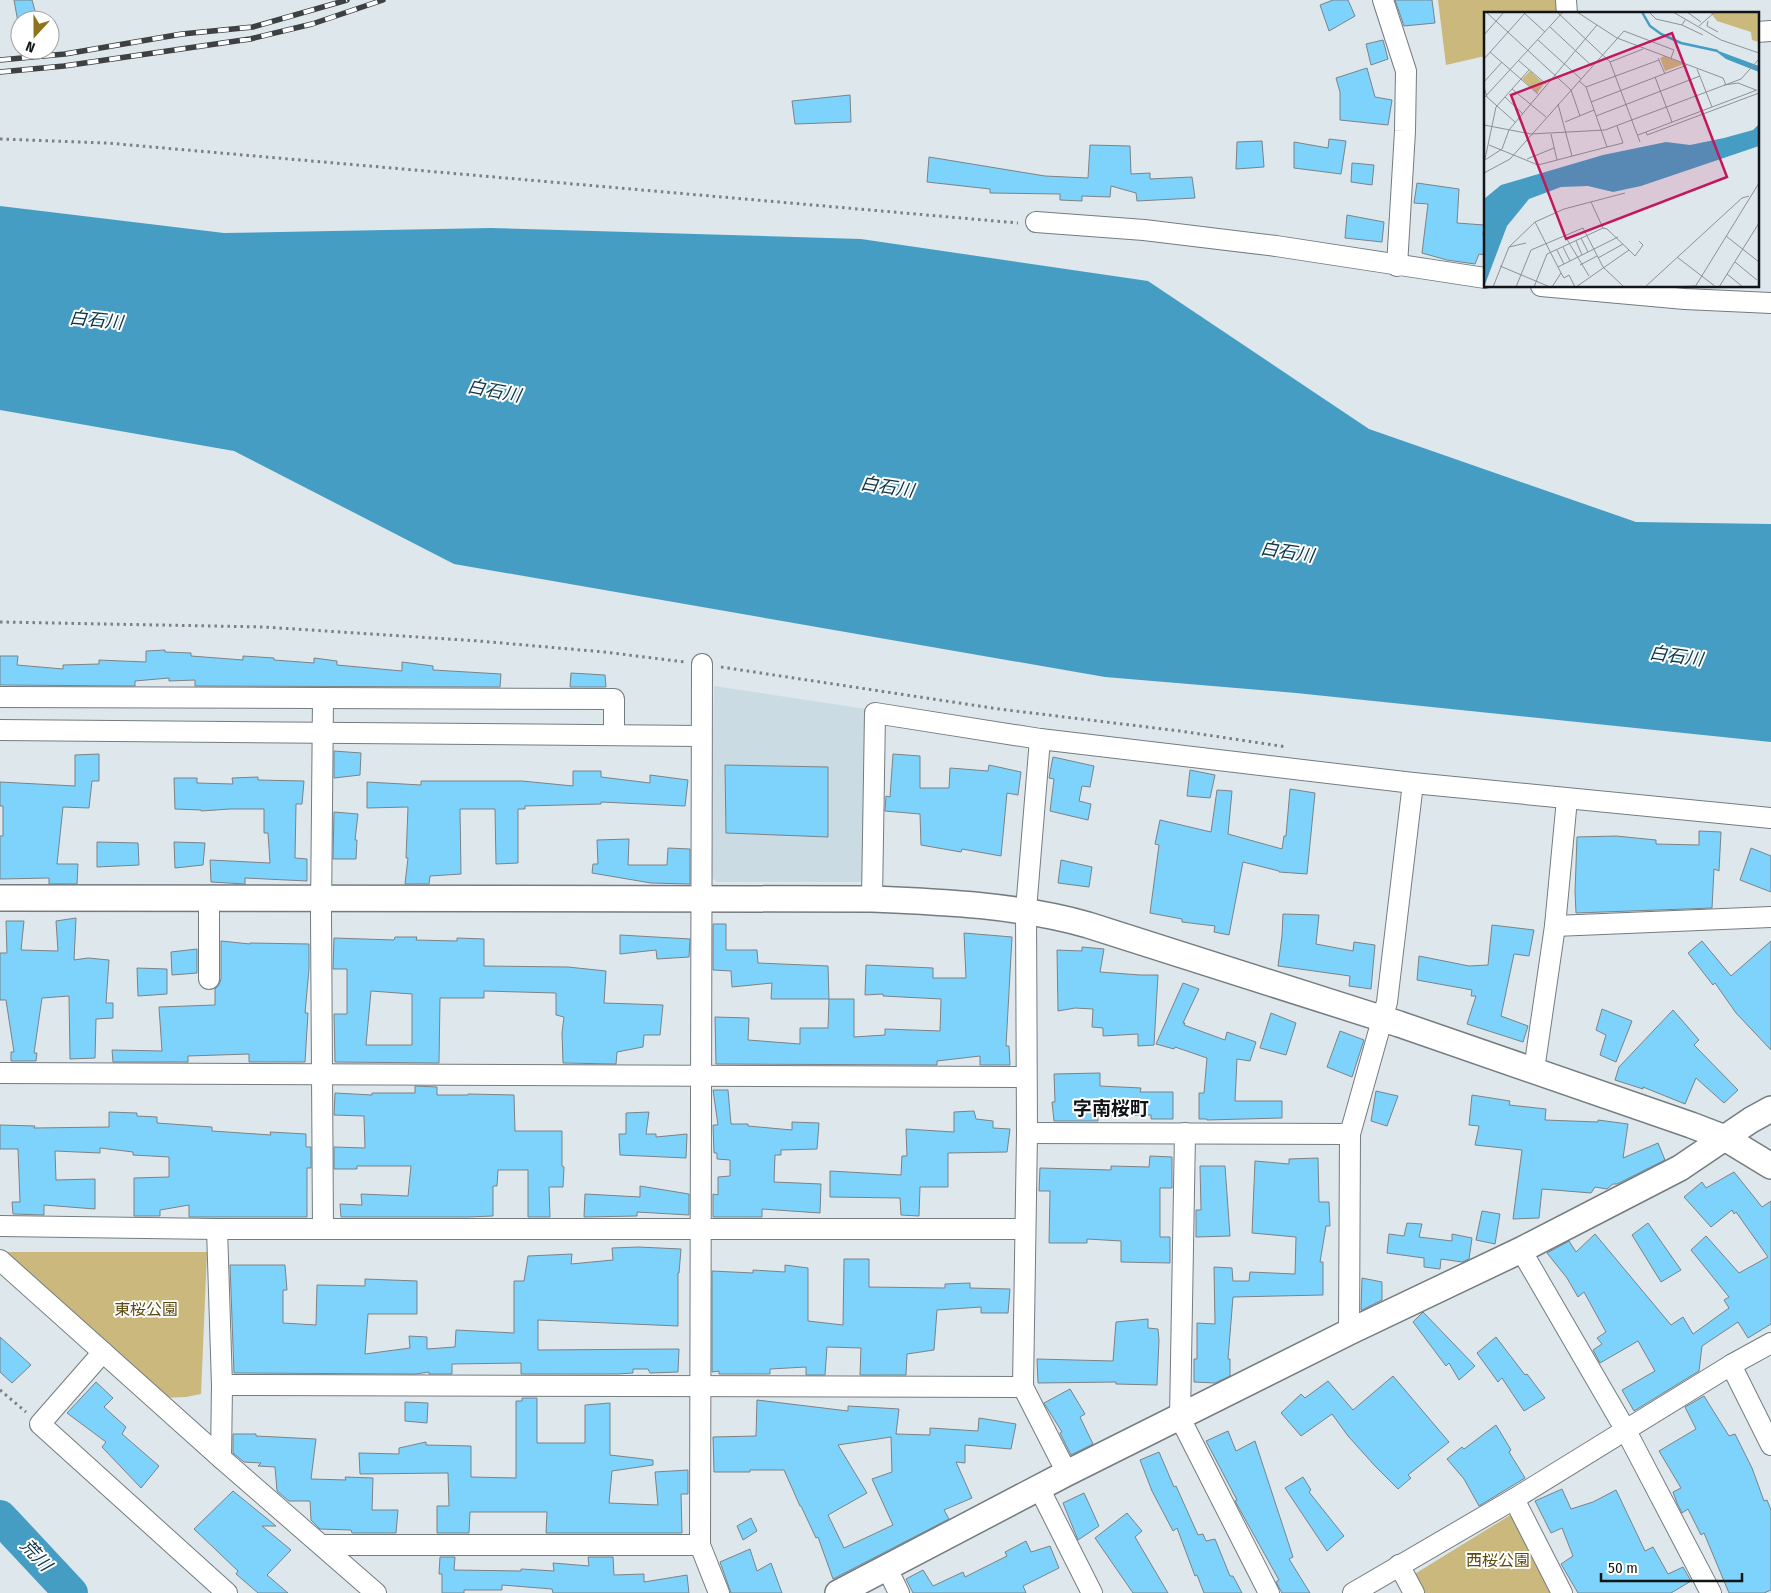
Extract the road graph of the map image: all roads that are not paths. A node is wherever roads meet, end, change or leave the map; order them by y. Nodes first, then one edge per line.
1 (1383, 0) edge
2 (1771, 31) edge
3 (1758, 32) edge
4 (1030, 223) road end
5 (1397, 266) junction
6 (1484, 278) edge
7 (1562, 288) edge
8 (1771, 303) edge
9 (702, 664) road end
10 (0, 697) edge
11 (323, 698) junction
12 (0, 730) edge
13 (323, 733) junction
14 (614, 735) junction
15 (701, 736) junction
16 (1040, 739) junction
17 (1413, 783) junction
18 (1567, 799) junction
19 (1771, 818) edge
20 (0, 898) edge
21 (209, 898) junction
22 (321, 898) junction
23 (701, 899) junction
24 (872, 899) junction
25 (1026, 910) junction
26 (1771, 916) edge
27 (1555, 926) junction
28 (209, 979) dead end
29 (1382, 1019) junction
30 (1534, 1070) junction
31 (0, 1073) edge
32 (322, 1074) junction
33 (701, 1075) junction
34 (1026, 1077) junction
35 (1771, 1109) edge
36 (1026, 1133) junction
37 (1185, 1133) junction
38 (1350, 1134) junction
39 (1725, 1138) junction
40 (1771, 1166) edge
41 (0, 1226) edge
42 (217, 1229) junction
43 (323, 1229) junction
44 (701, 1229) junction
45 (1025, 1229) junction
46 (1521, 1250) junction
47 (0, 1260) edge
48 (1349, 1332) junction
49 (1771, 1344) edge
50 (103, 1352) junction
51 (1732, 1364) junction
52 (222, 1385) junction
53 (701, 1386) junction
54 (1023, 1387) junction
55 (1180, 1418) junction
56 (1625, 1429) junction
57 (1771, 1445) edge
58 (221, 1458) junction
59 (1067, 1473) junction
60 (1039, 1488) junction
61 (1514, 1499) junction
62 (322, 1545) junction
63 (700, 1545) junction
64 (1400, 1565) junction
65 (887, 1568) junction
66 (226, 1593) edge
67 (376, 1593) edge
68 (719, 1593) edge
69 (838, 1593) edge
70 (899, 1593) edge
71 (1092, 1593) edge
72 (1269, 1593) edge
73 (1354, 1593) edge
74 (1414, 1593) edge
75 (1562, 1593) edge
76 (1711, 1593) edge

1 - 5 street
2 - 3 street
4 - 5 street
5 - 6 street
7 - 8 street
9 - 15 street
10 - 11 street
11 - 13 street
11 - 14 street
12 - 13 street
13 - 14 street
13 - 22 street
14 - 15 street
15 - 23 street
16 - 17 street
16 - 24 street
16 - 25 street
17 - 18 street
17 - 29 street
18 - 19 street
18 - 27 street
20 - 21 street
21 - 22 street
21 - 28 street
22 - 23 street
22 - 32 street
23 - 24 street
23 - 33 street
24 - 25 street
25 - 29 street
25 - 34 street
26 - 27 street
27 - 30 street
29 - 30 street
29 - 38 street
30 - 39 street
31 - 32 street
32 - 33 street
32 - 43 street
33 - 34 street
33 - 44 street
34 - 36 street
35 - 39 street
36 - 37 street
36 - 45 street
37 - 38 street
37 - 55 street
38 - 48 street
39 - 40 street
39 - 46 street
41 - 42 street
42 - 43 street
42 - 52 street
43 - 44 street
44 - 45 street
44 - 53 street
45 - 54 street
46 - 48 street
46 - 56 street
47 - 50 street
48 - 55 street
49 - 51 street
50 - 58 street
50 - 66 street
51 - 56 street
51 - 57 street
52 - 53 street
52 - 58 street
53 - 54 street
53 - 63 street
54 - 59 street
55 - 59 street
55 - 72 street
56 - 61 street
56 - 76 street
58 - 62 street
59 - 60 street
60 - 65 street
60 - 71 street
61 - 64 street
61 - 75 street
62 - 63 street
62 - 67 street
63 - 68 street
64 - 73 street
64 - 74 street
65 - 69 street
65 - 70 street

